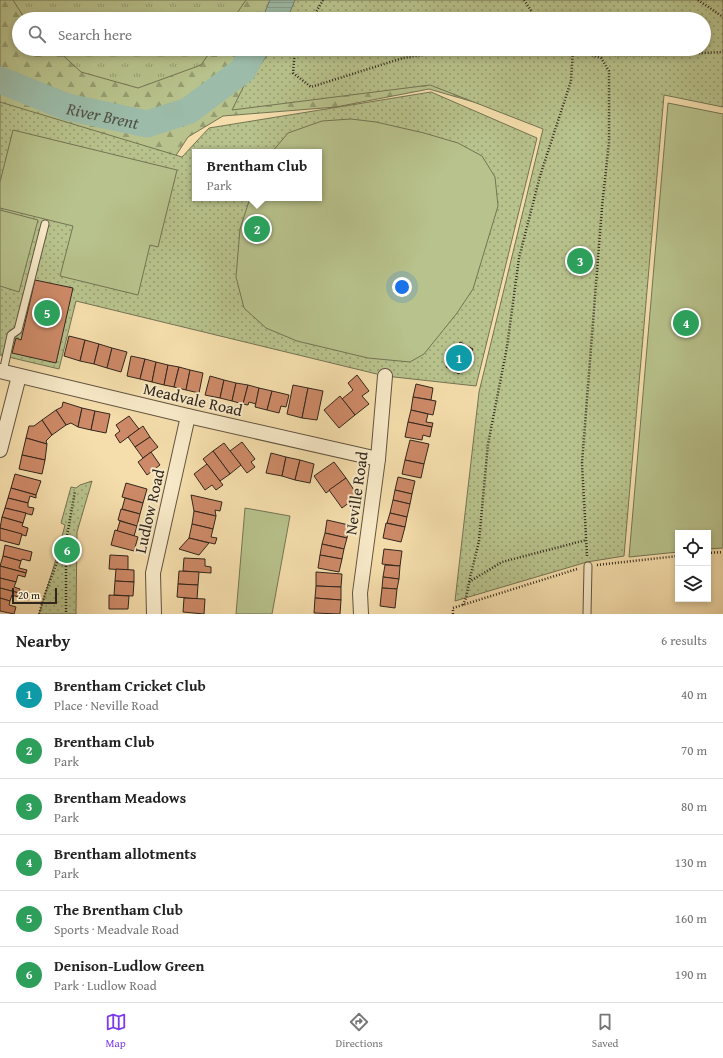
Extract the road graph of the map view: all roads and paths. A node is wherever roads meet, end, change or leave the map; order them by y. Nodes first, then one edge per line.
1 (323, 0) edge
2 (524, 0) edge
3 (698, 0) edge
4 (316, 12) edge
5 (532, 12) edge
6 (723, 17) edge
7 (711, 52) edge
8 (723, 52) edge
9 (294, 56) edge
10 (416, 56) edge
11 (572, 56) edge
12 (594, 56) edge
13 (45, 224) dead end
14 (1, 372) edge
15 (19, 376) junction
16 (385, 376) dead end
17 (188, 416) junction
18 (0, 450) edge
19 (378, 459) junction
20 (75, 491) dead end
21 (66, 536) junction
22 (586, 540) junction
23 (723, 552) edge
24 (711, 553) edge
25 (675, 556) edge
26 (588, 566) junction
27 (468, 582) junction
28 (463, 605) junction
29 (39, 614) edge
30 (66, 614) edge
31 (154, 614) edge
32 (361, 614) edge
33 (453, 614) edge
34 (587, 614) edge

1 - 4 path
2 - 5 path
3 - 6 path
7 - 8 path
9 - 10 path
11 - 27 path
12 - 22 path
13 - 14 lane
14 - 15 street, Meadvale Road
15 - 17 street, Meadvale Road
15 - 18 street
16 - 19 street, Neville Road
17 - 19 street, Meadvale Road
17 - 31 street, Ludlow Road
19 - 32 street, Neville Road
20 - 21 path
21 - 29 path
21 - 30 path
22 - 26 path
22 - 27 path
23 - 24 path
25 - 26 path
26 - 28 path
26 - 34 lane
27 - 28 path
28 - 33 path

